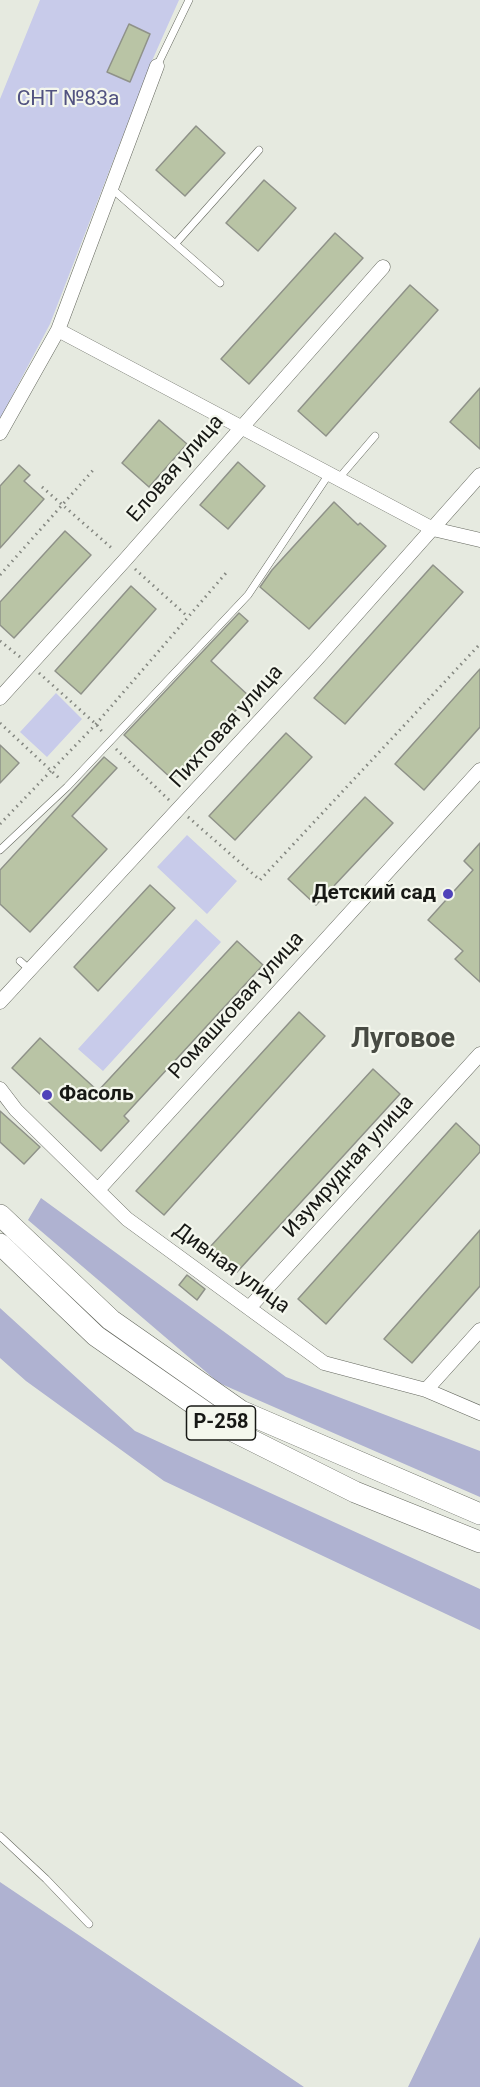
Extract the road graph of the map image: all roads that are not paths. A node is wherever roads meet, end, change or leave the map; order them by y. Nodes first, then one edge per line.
1 (189, 0) edge
2 (157, 66) joint
3 (259, 150) dead end
4 (110, 187) junction
5 (176, 243) junction
6 (383, 267) dead end
7 (220, 283) dead end
8 (58, 330) junction
9 (241, 427) junction
10 (0, 433) edge
11 (375, 436) dead end
12 (334, 476) junction
13 (480, 476) edge
14 (433, 529) junction
15 (480, 540) edge
16 (0, 698) edge
17 (480, 770) edge
18 (0, 850) edge
19 (0, 1002) edge
20 (480, 1054) edge
21 (0, 1089) edge
22 (98, 1190) junction
23 (0, 1215) edge
24 (0, 1244) edge
25 (249, 1308) junction
26 (480, 1330) edge
27 (426, 1390) junction
28 (480, 1413) edge
29 (480, 1514) edge
30 (480, 1542) edge
31 (0, 1836) edge
32 (89, 1924) dead end

1 - 2 lane
2 - 4 street
3 - 5 lane
4 - 5 lane
4 - 8 street
5 - 7 lane
6 - 9 street, Еловая улица
8 - 9 street
8 - 10 street
9 - 12 street
9 - 16 street, Еловая улица
11 - 12 lane
12 - 14 street
12 - 18 lane
13 - 14 street, Пихтовая улица
14 - 15 street
14 - 19 street, Пихтовая улица
17 - 22 street, Ромашковая улица
20 - 25 street, Изумрудная улица
21 - 22 street, Дивная улица
22 - 25 street, Дивная улица
23 - 29 main road
24 - 30 main road, Р-258
25 - 27 street, Дивная улица
26 - 27 street
27 - 28 street, Дивная улица
31 - 32 lane

